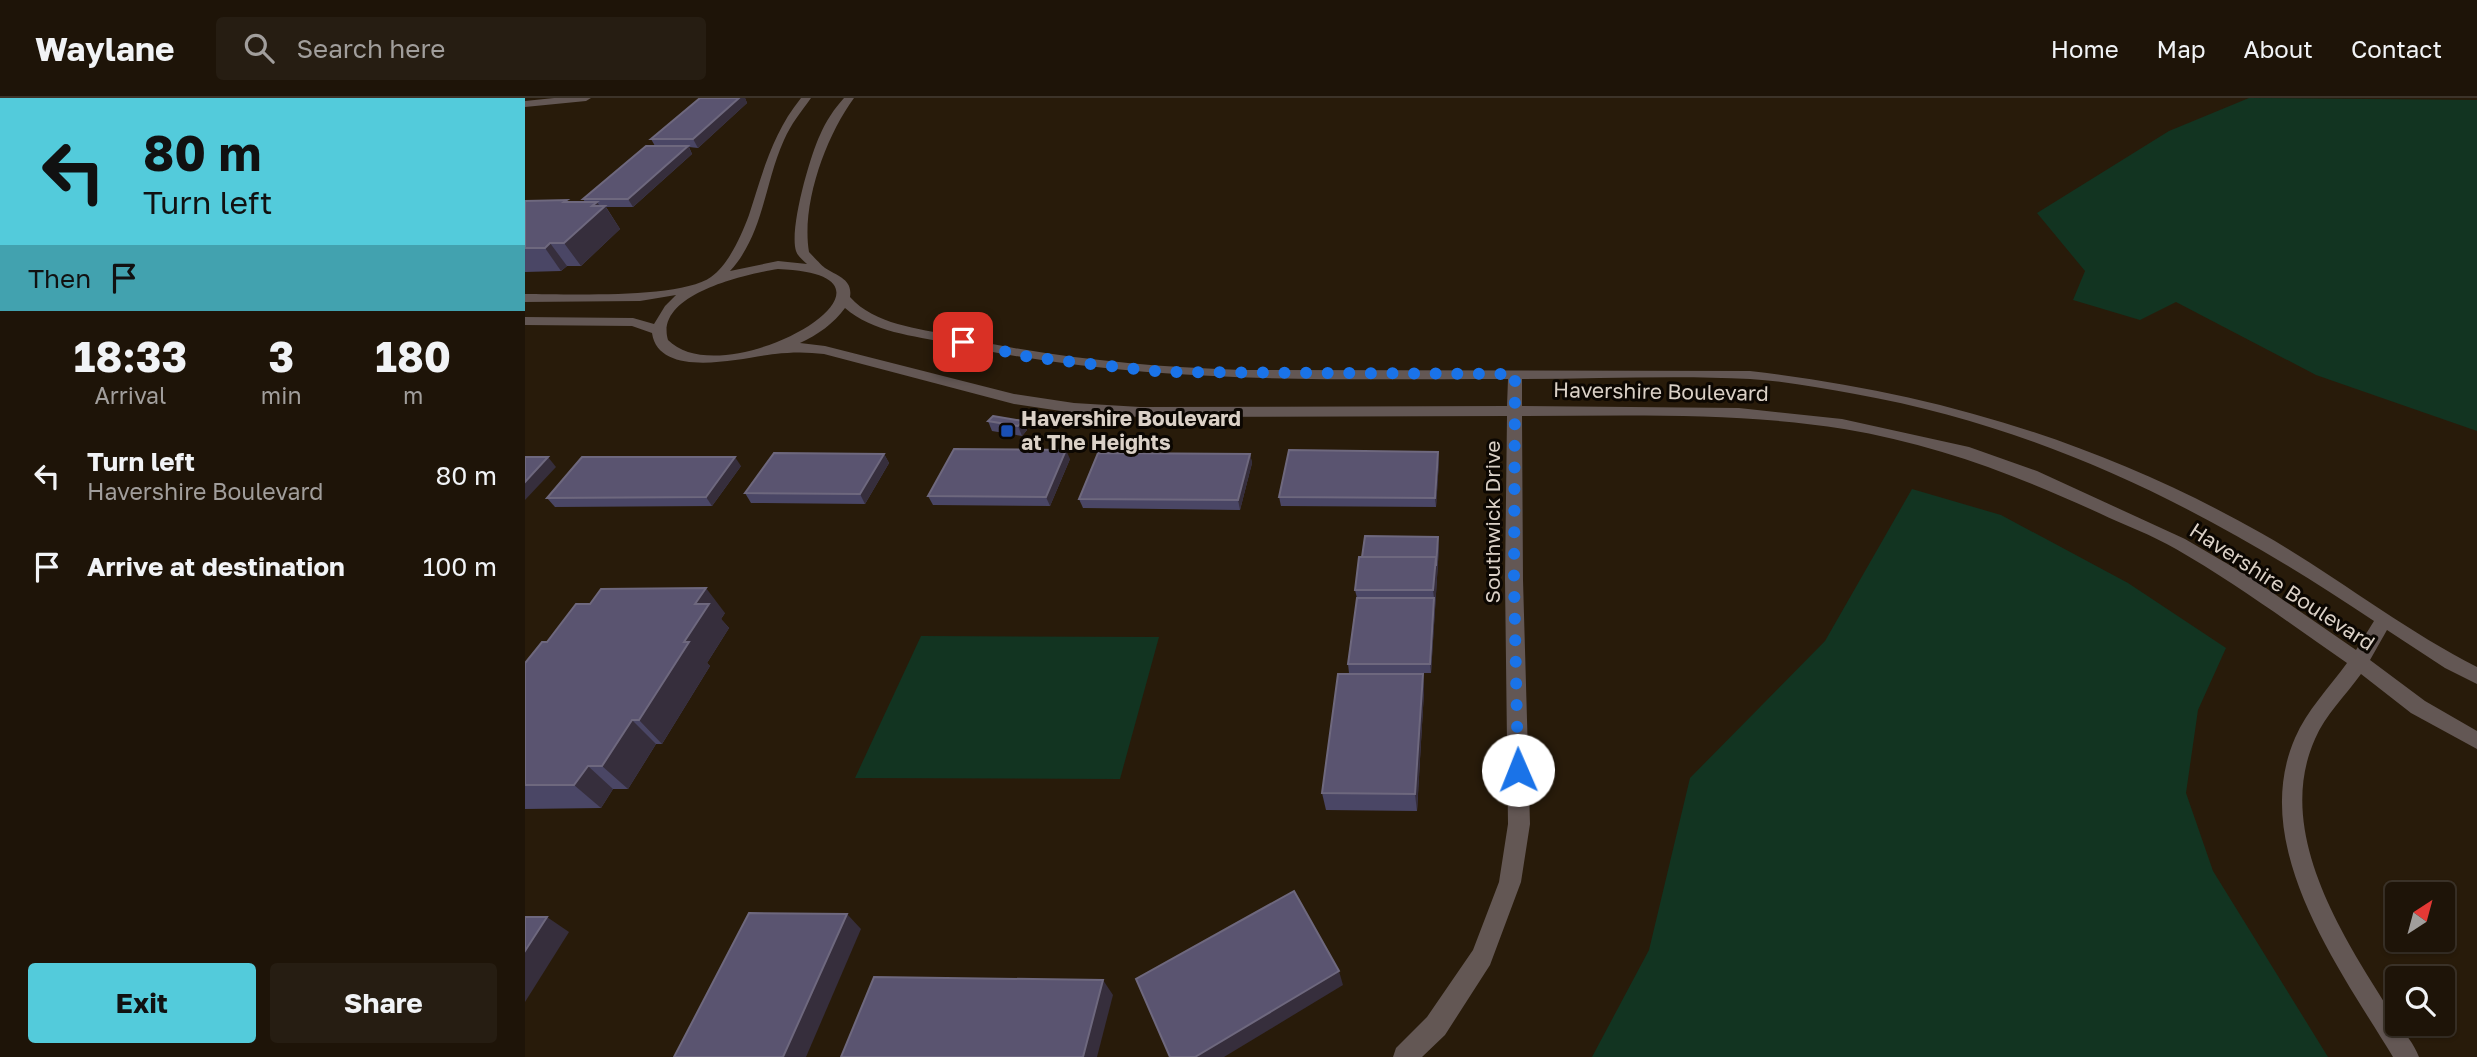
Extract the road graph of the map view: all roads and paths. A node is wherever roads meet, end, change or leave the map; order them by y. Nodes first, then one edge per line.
1 (586, 98) edge
2 (806, 98) edge
3 (849, 98) edge
4 (525, 104) edge
5 (818, 267) junction
6 (713, 281) junction
7 (698, 288) junction
8 (843, 297) junction
9 (525, 298) edge
10 (525, 321) edge
11 (659, 330) junction
12 (769, 350) junction
13 (1515, 374) junction
14 (1517, 411) junction
15 (2384, 620) junction
16 (2359, 662) junction
17 (2477, 676) edge
18 (2477, 741) edge
19 (1405, 1057) edge
20 (2407, 1057) edge

1 - 4 street
2 - 6 street
3 - 5 street
5 - 6 street
5 - 8 street, Havershire Boulevard
6 - 7 street
7 - 9 street
7 - 11 street
8 - 12 street
8 - 13 street, Havershire Boulevard
10 - 11 street
11 - 12 street
12 - 14 street, Havershire Boulevard
13 - 14 street, Southwick Drive
13 - 15 street, Havershire Boulevard
14 - 16 street, Havershire Boulevard
14 - 19 street, Southwick Drive
15 - 16 street
15 - 17 street, Havershire Boulevard
16 - 18 street, Havershire Boulevard
16 - 20 street

